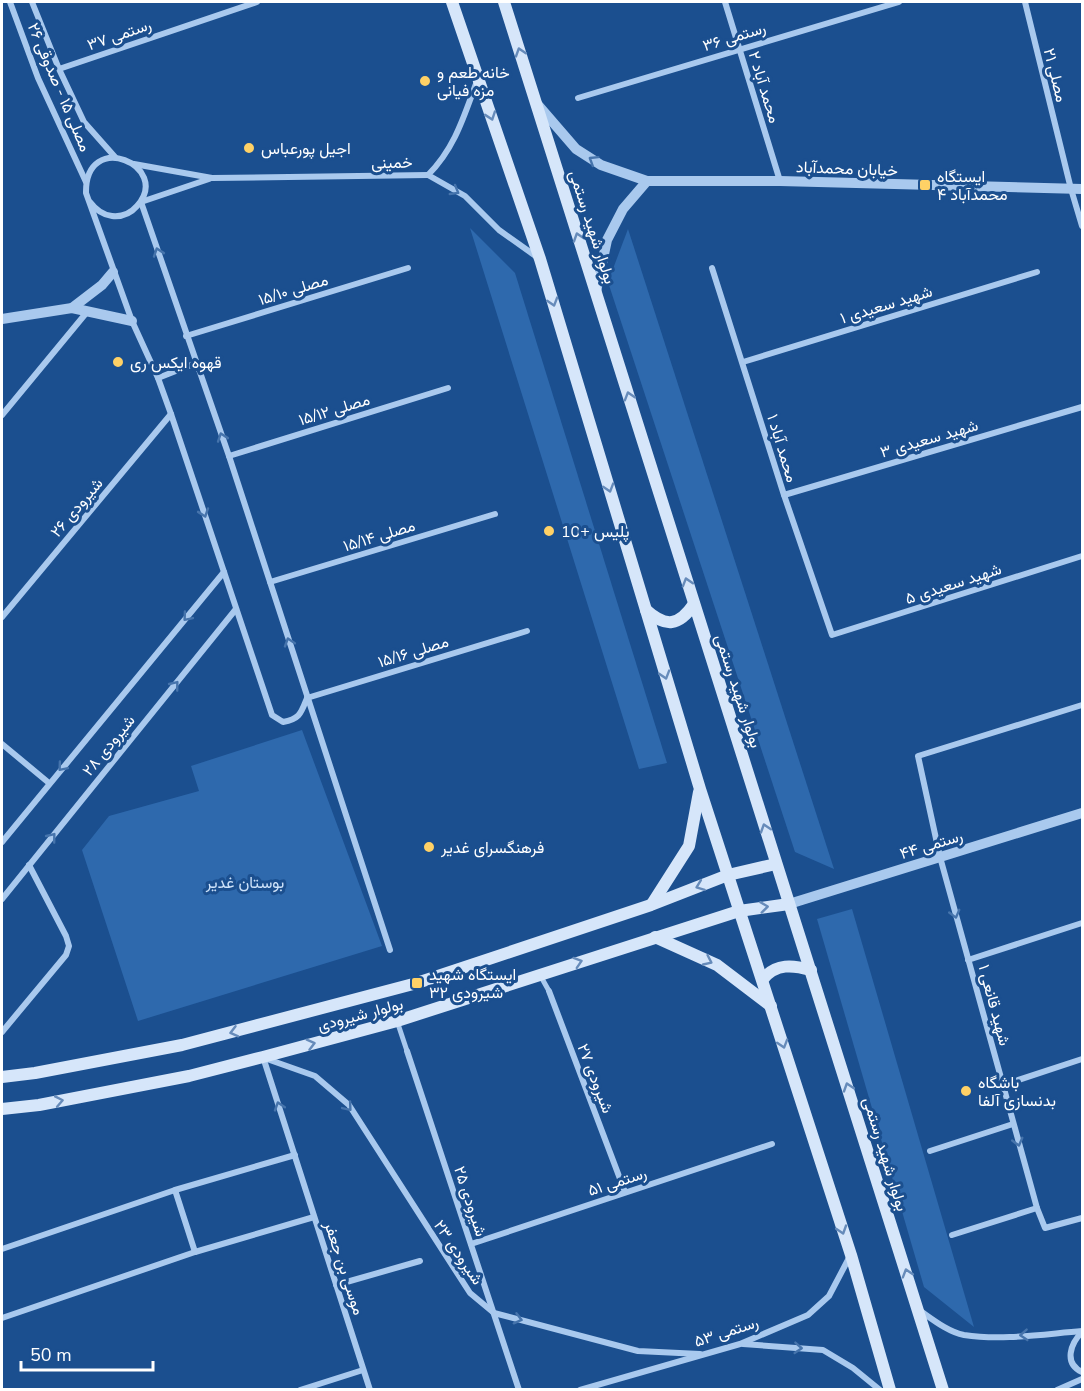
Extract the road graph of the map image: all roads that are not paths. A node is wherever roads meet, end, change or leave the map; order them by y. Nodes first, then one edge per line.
1 (10, 2) edge
2 (32, 2) edge
3 (257, 2) edge
4 (452, 2) edge
5 (504, 2) edge
6 (725, 2) edge
7 (899, 2) edge
8 (1024, 2) edge
9 (739, 49) junction
10 (59, 69) junction
11 (478, 78) junction
12 (578, 98) dead end
13 (536, 103) junction
14 (115, 157) junction
15 (134, 164) junction
16 (428, 175) junction
17 (212, 178) junction
18 (647, 181) junction
19 (780, 181) junction
20 (86, 182) junction
21 (1071, 189) junction
22 (1083, 189) edge
23 (90, 202) junction
24 (141, 202) junction
25 (1083, 226) edge
26 (540, 259) junction
27 (408, 267) dead end
28 (712, 268) dead end
29 (113, 272) junction
30 (1037, 272) dead end
31 (596, 292) junction
32 (72, 308) junction
33 (88, 311) junction
34 (2, 319) edge
35 (132, 321) junction
36 (186, 336) junction
37 (743, 362) junction
38 (196, 363) junction
39 (158, 378) junction
40 (448, 388) dead end
41 (1083, 407) edge
42 (171, 414) junction
43 (2, 415) edge
44 (229, 456) junction
45 (784, 495) junction
46 (495, 514) dead end
47 (1083, 556) edge
48 (224, 572) junction
49 (270, 582) junction
50 (694, 604) junction
51 (236, 609) junction
52 (645, 609) junction
53 (2, 617) edge
54 (527, 631) dead end
55 (832, 635) joint
56 (307, 698) junction
57 (1083, 705) edge
58 (2, 744) edge
59 (49, 783) junction
60 (700, 789) junction
61 (1083, 813) edge
62 (2, 842) edge
63 (940, 857) junction
64 (776, 864) junction
65 (29, 865) junction
66 (728, 875) junction
67 (2, 898) edge
68 (789, 904) junction
69 (651, 905) junction
70 (740, 911) junction
71 (1083, 923) edge
72 (655, 937) junction
73 (390, 950) dead end
74 (968, 960) junction
75 (811, 970) junction
76 (540, 975) junction
77 (763, 979) junction
78 (549, 991) joint
79 (771, 1006) junction
80 (397, 1021) junction
81 (2, 1032) edge
82 (407, 1051) joint
83 (263, 1057) junction
84 (1083, 1059) edge
85 (2, 1077) edge
86 (1003, 1085) junction
87 (2, 1109) edge
88 (1013, 1124) junction
89 (772, 1143) dead end
90 (930, 1151) dead end
91 (295, 1155) junction
92 (175, 1190) junction
93 (625, 1192) junction
94 (1037, 1208) junction
95 (314, 1217) junction
96 (1083, 1218) edge
97 (952, 1235) dead end
98 (471, 1244) junction
99 (2, 1249) edge
100 (195, 1252) junction
101 (850, 1256) junction
102 (420, 1261) dead end
103 (336, 1285) junction
104 (918, 1310) junction
105 (494, 1313) junction
106 (2, 1318) edge
107 (1083, 1332) edge
108 (740, 1344) junction
109 (700, 1354) junction
110 (363, 1370) junction
111 (1083, 1372) edge
112 (1083, 1379) edge
113 (300, 1389) edge
114 (370, 1389) edge
115 (519, 1389) edge
116 (580, 1389) edge
117 (880, 1389) edge
118 (890, 1389) edge
119 (943, 1389) edge
120 (1057, 1389) edge

1 - 20 street, مصلی ۱۵ - صدوقی ۲۶
2 - 10 street, مصلی ۱۵ - صدوقی ۲۶
3 - 10 street, رستمی ۳۷
4 - 11 main road
13 -> 5 main road, بولوار شهید رستمی
6 - 9 street, محمد آباد ۲
7 - 9 street, رستمی ۳۶
8 - 21 street, مصلی ۲۱
9 - 12 street, رستمی ۳۶
9 - 19 street, محمد آباد ۲
10 - 14 street, مصلی ۱۵ - صدوقی ۲۶
11 - 16 street
11 -> 26 main road
18 -> 13 street, خیابان محمدآباد
31 -> 13 main road, بولوار شهید رستمی
14 - 15 street
14 - 20 street
15 - 17 street
15 - 24 street
16 - 17 street, خمینی
16 -> 26 street
17 - 24 street
18 - 19 street, خیابان محمدآباد
18 - 31 street
19 - 21 street, خیابان محمدآباد
20 - 23 street
21 - 22 street, خیابان محمدآباد
21 - 25 street, مصلی ۲۱
23 - 24 street
23 - 29 street
36 -> 24 street
26 -> 52 main road
27 - 36 street, مصلی ۱۵/۱۰
28 - 37 street, محمد آباد ۱
29 - 32 street
29 - 35 street
30 - 37 street, شهید سعیدی ۱
50 -> 31 main road, بولوار شهید رستمی
32 - 33 street
32 - 34 street
33 - 35 street
33 - 43 street
35 - 39 street
36 - 38 street
37 - 45 street, محمد آباد ۱
38 - 39 street
44 -> 38 street
39 - 42 street
40 - 44 street, مصلی ۱۵/۱۲
41 - 45 street, شهید سعیدی ۳
42 -> 48 street
42 - 53 street, شیرودی ۲۶
44 - 49 street
45 - 55 street, محمد آباد ۱
46 - 49 street, مصلی ۱۵/۱۴
47 - 55 street, شهید سعیدی ۵
48 - 51 street
48 -> 59 street, شیرودی ۲۸
56 -> 49 street
50 - 52 main road
64 -> 50 main road, بولوار شهید رستمی
51 - 56 street
65 -> 51 street, شیرودی ۲۸
52 -> 60 main road
54 - 56 street, مصلی ۱۵/۱۶
56 - 73 street
57 - 63 street, شهید قانعی ۱
58 - 59 street
59 - 62 street, شیرودی ۲۸
60 - 66 main road
60 - 69 main road
61 - 63 street, رستمی ۴۴
63 - 68 street, رستمی ۴۴
63 -> 74 street, شهید قانعی ۱
64 - 66 main road, بولوار شیرودی
64 - 68 main road, بولوار شهید رستمی
65 - 67 street, شیرودی ۲۸
65 - 81 street
66 -> 69 main road, بولوار شیرودی
66 - 70 main road
70 -> 68 main road, بولوار شیرودی
68 - 75 main road, بولوار شهید رستمی
69 -> 85 main road, بولوار شیرودی
70 - 72 main road, بولوار شیرودی
70 - 77 main road
71 - 74 street
76 -> 72 main road, بولوار شیرودی
72 -> 79 main road
74 - 86 street, شهید قانعی ۱
75 - 77 main road
104 -> 75 main road, بولوار شهید رستمی
76 - 78 street, شیرودی ۲۷
76 - 80 main road, بولوار شیرودی
77 - 79 main road
78 - 93 street, شیرودی ۲۷
79 -> 101 main road
80 - 82 street, شیرودی ۲۵
83 -> 80 main road, بولوار شیرودی
82 - 98 street, شیرودی ۲۵
87 -> 83 main road, بولوار شیرودی
91 -> 83 street, موسی بن جعفر
83 -> 105 street, شیرودی ۲۳
84 - 86 street
86 - 88 street, شهید قانعی ۱
88 - 90 street
88 -> 94 street, شهید قانعی ۱
89 - 93 street, رستمی ۵۱
91 - 92 street
91 - 95 street, موسی بن جعفر
92 - 99 street
92 - 100 street
93 - 98 street, رستمی ۵۱
94 - 96 street, شهید قانعی ۱
94 - 97 street
95 - 100 street
95 - 103 street, موسی بن جعفر
98 - 105 street, شیرودی ۲۵
100 - 106 street
101 - 108 street, رستمی ۵۳
101 - 118 main road
102 - 103 street
103 - 110 street, موسی بن جعفر
107 -> 104 street
104 - 119 main road, بولوار شهید رستمی
105 -> 109 street, شیرودی ۲۳
105 - 115 street, شیرودی ۲۵
107 - 111 street
108 - 109 street, رستمی ۵۳
108 -> 117 street
109 - 116 street, رستمی ۵۳
110 - 113 street
110 - 114 street, موسی بن جعفر
112 - 120 street

